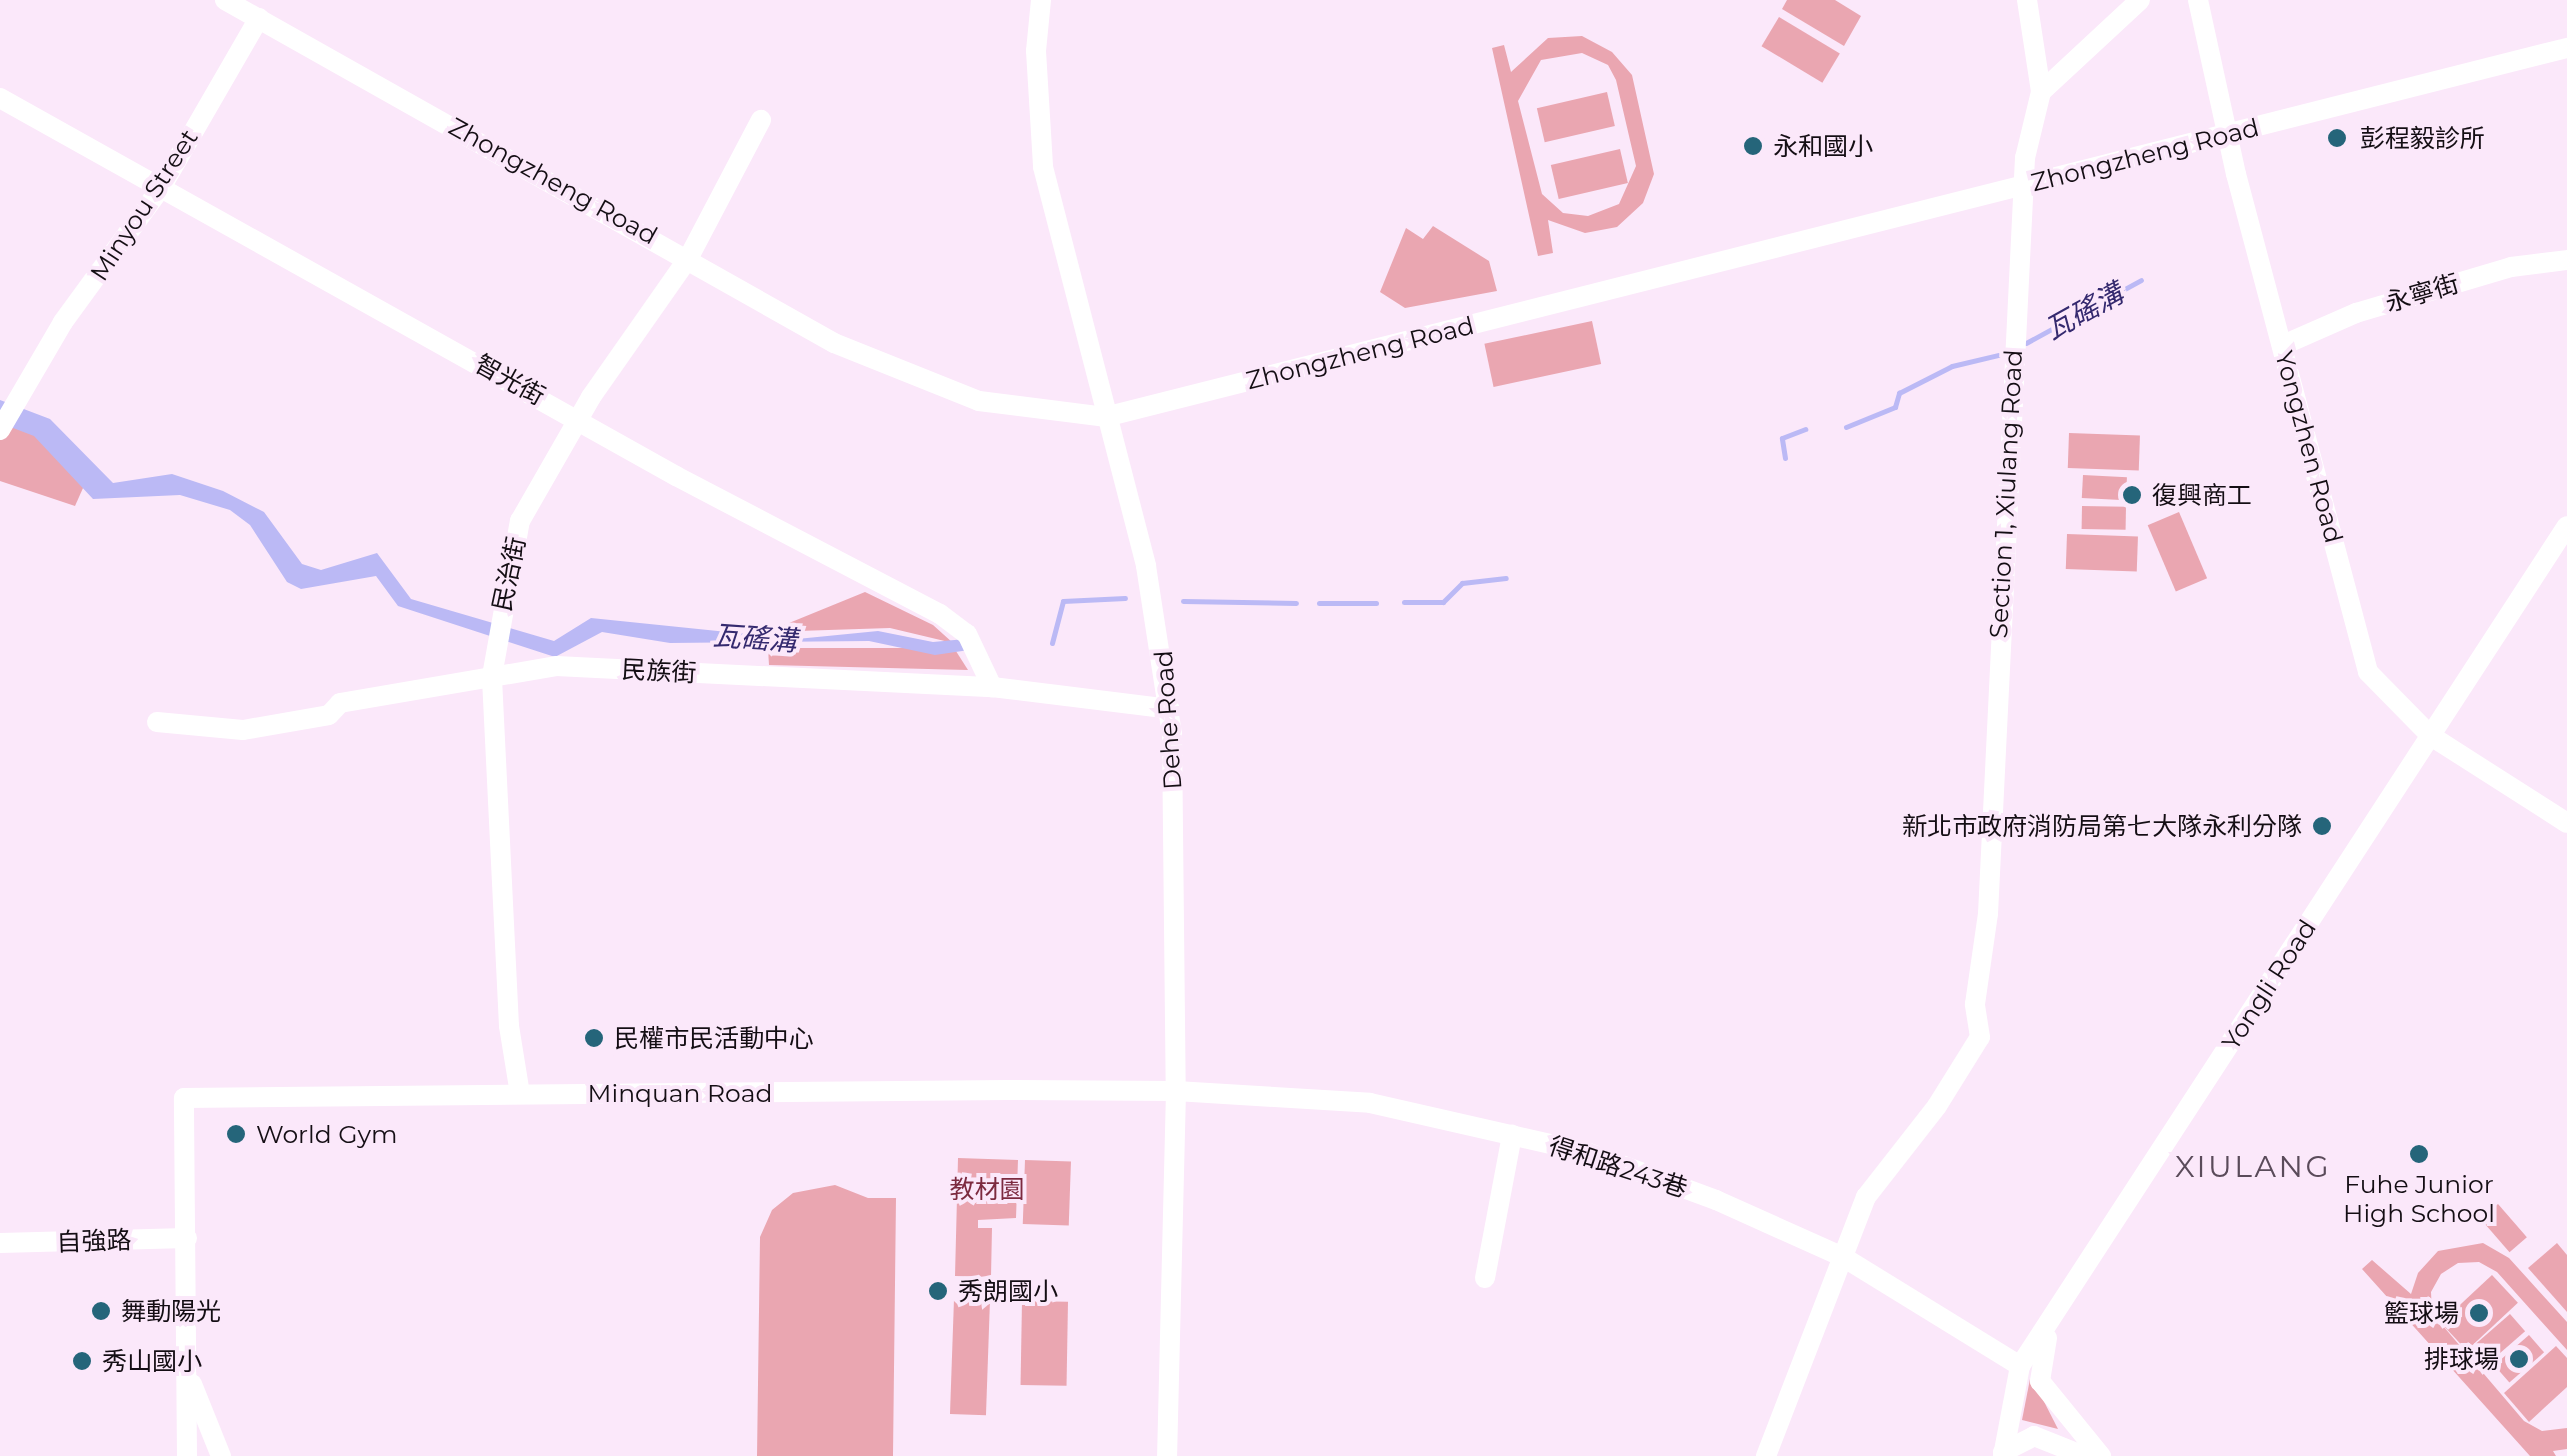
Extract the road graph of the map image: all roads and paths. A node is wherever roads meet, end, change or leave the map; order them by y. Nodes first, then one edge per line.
1 (225, 0) edge
2 (1041, 0) edge
3 (2027, 0) edge
4 (2140, 0) edge
5 (2198, 0) edge
6 (259, 18) junction
7 (2567, 48) edge
8 (2041, 92) junction
9 (0, 98) edge
10 (761, 120) dead end
11 (2228, 135) junction
12 (162, 186) junction
13 (2022, 186) junction
14 (689, 258) junction
15 (2567, 260) edge
16 (2282, 346) junction
17 (1105, 417) junction
18 (579, 418) junction
19 (4, 424) edge
20 (2567, 526) edge
21 (492, 676) junction
22 (992, 688) junction
23 (1170, 709) junction
24 (158, 722) dead end
25 (2431, 736) junction
26 (2567, 824) edge
27 (1176, 1091) junction
28 (520, 1094) junction
29 (1512, 1135) junction
30 (187, 1238) junction
31 (0, 1243) edge
32 (1843, 1258) junction
33 (1486, 1278) dead end
34 (2061, 1299) junction
35 (2020, 1366) junction
36 (187, 1373) junction
37 (2003, 1454) edge
38 (186, 1456) edge
39 (220, 1456) edge
40 (1166, 1456) edge
41 (1766, 1456) edge
42 (2084, 1456) edge
43 (2101, 1456) edge

1 - 6 street, Zhongzheng Road
2 - 17 street, Dehe Road
3 - 8 street
4 - 8 street
5 - 11 street, Yongzhen Road
6 - 12 street, Minyou Street
6 - 14 street, Zhongzheng Road
7 - 11 street, Zhongzheng Road
8 - 13 street, Section 1, Xiulang Road
9 - 12 street, 智光街
10 - 14 street, 民治街
11 - 13 street, Zhongzheng Road
11 - 16 street, Yongzhen Road
12 - 18 street, 智光街
12 - 19 street, Minyou Street
13 - 17 street, Zhongzheng Road
13 - 32 street, Section 1, Xiulang Road
14 - 17 street, Zhongzheng Road
14 - 18 street, 民治街
15 - 16 street, 永寧街
16 - 25 street, Yongzhen Road
17 - 23 street, Dehe Road
18 - 21 street, 民治街
18 - 22 street, 智光街
20 - 25 street, Yongli Road
21 - 22 street, 民族街
21 - 24 street, 民族街
21 - 28 street, 民治街
22 - 23 street, 民族街
23 - 27 street, Dehe Road
25 - 26 street, Yongzhen Road
25 - 34 street, Yongli Road
27 - 28 street, Minquan Road
27 - 29 street, 得和路243巷
27 - 40 street, Dehe Road
28 - 30 street, Minquan Road
29 - 32 street, 得和路243巷
29 - 33 street
30 - 31 street, 自強路
30 - 36 street
32 - 35 street, 得和路243巷
32 - 41 street, Section 1, Xiulang Road
34 - 35 street, Yongli Road
34 - 43 street
35 - 37 street, Yongli Road
36 - 38 street
36 - 39 street
37 - 42 street

